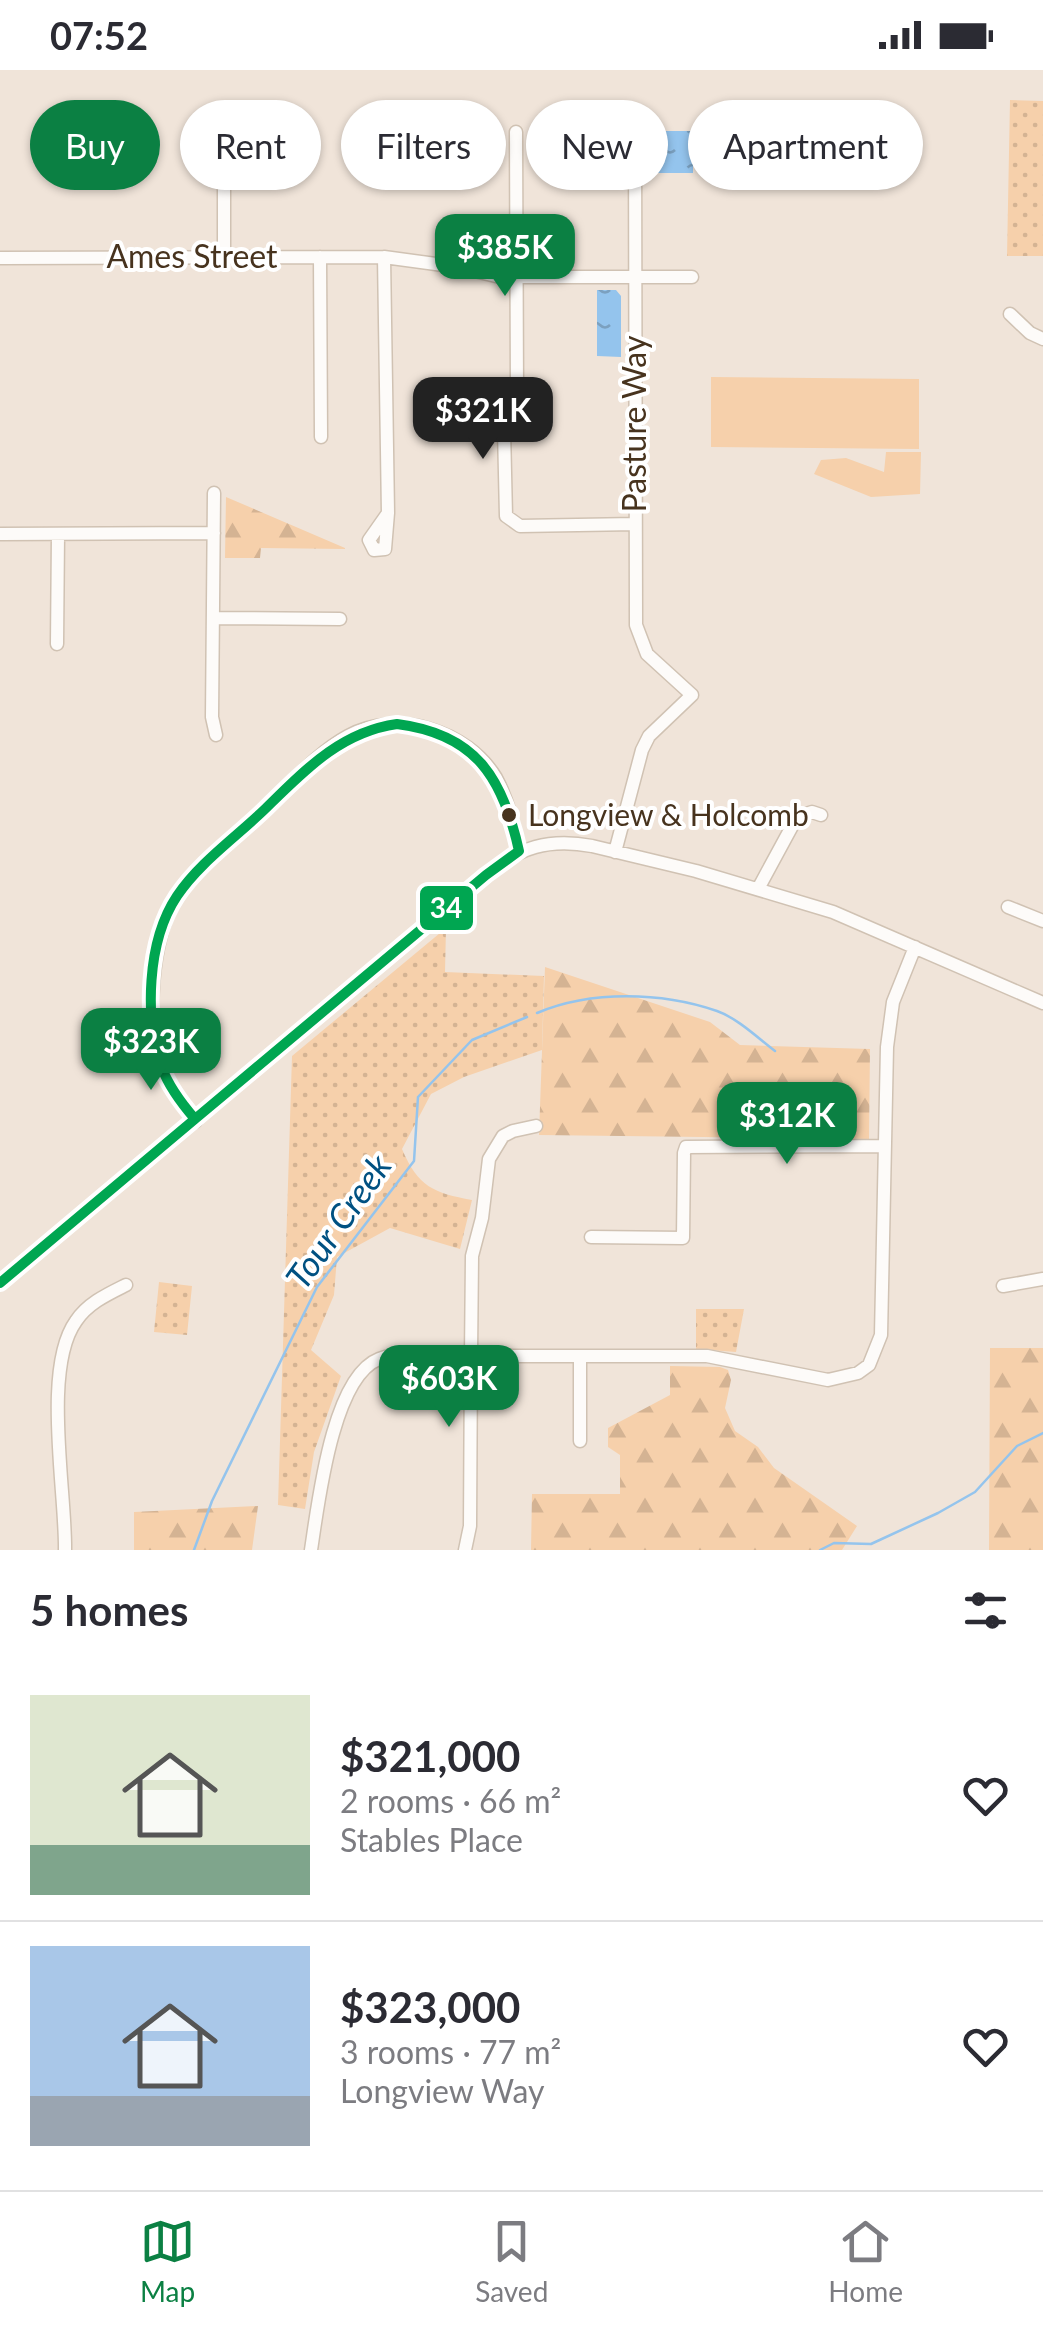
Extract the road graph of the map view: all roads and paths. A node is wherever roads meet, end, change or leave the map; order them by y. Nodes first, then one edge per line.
1 (516, 132) dead end
2 (224, 190) edge
3 (634, 190) edge
4 (224, 257) junction
5 (320, 257) junction
6 (384, 257) junction
7 (0, 258) edge
8 (692, 277) dead end
9 (516, 278) junction
10 (634, 278) junction
11 (1010, 314) dead end
12 (1043, 339) edge
13 (321, 437) dead end
14 (214, 493) dead end
15 (388, 513) dead end
16 (635, 524) junction
17 (214, 533) junction
18 (0, 534) edge
19 (58, 534) junction
20 (213, 618) junction
21 (340, 620) dead end
22 (56, 644) dead end
23 (216, 735) dead end
24 (821, 814) dead end
25 (518, 851) junction
26 (615, 852) junction
27 (758, 889) junction
28 (1008, 907) dead end
29 (1043, 920) edge
30 (915, 947) junction
31 (1043, 1003) edge
32 (196, 1120) junction
33 (536, 1126) dead end
34 (883, 1146) junction
35 (591, 1238) dead end
36 (1043, 1279) edge
37 (0, 1283) edge
38 (126, 1284) dead end
39 (1003, 1286) dead end
40 (472, 1356) junction
41 (580, 1358) junction
42 (580, 1441) dead end
43 (65, 1550) edge
44 (311, 1550) edge
45 (466, 1550) edge

1 - 9 street
2 - 4 street
3 - 10 street, Pasture Way
4 - 5 street, Ames Street
4 - 7 street, Ames Street
5 - 6 street, Ames Street
5 - 13 street
6 - 9 street, Ames Street
6 - 15 street
8 - 10 street, Ames Street
9 - 10 street, Ames Street
9 - 16 street
10 - 16 street, Pasture Way
11 - 12 street
14 - 17 street
16 - 26 street, Pasture Way
17 - 19 street
17 - 20 street
18 - 19 street
19 - 22 street
20 - 21 street
20 - 23 street
24 - 27 street
25 - 26 street
25 - 32 street
25 - 32 street
26 - 27 street
27 - 30 street
28 - 29 street
30 - 31 street
30 - 34 street
32 - 37 street
33 - 40 street
34 - 35 street
34 - 41 street
36 - 39 street
38 - 43 street
40 - 41 street
40 - 44 street
40 - 45 street
41 - 42 street

